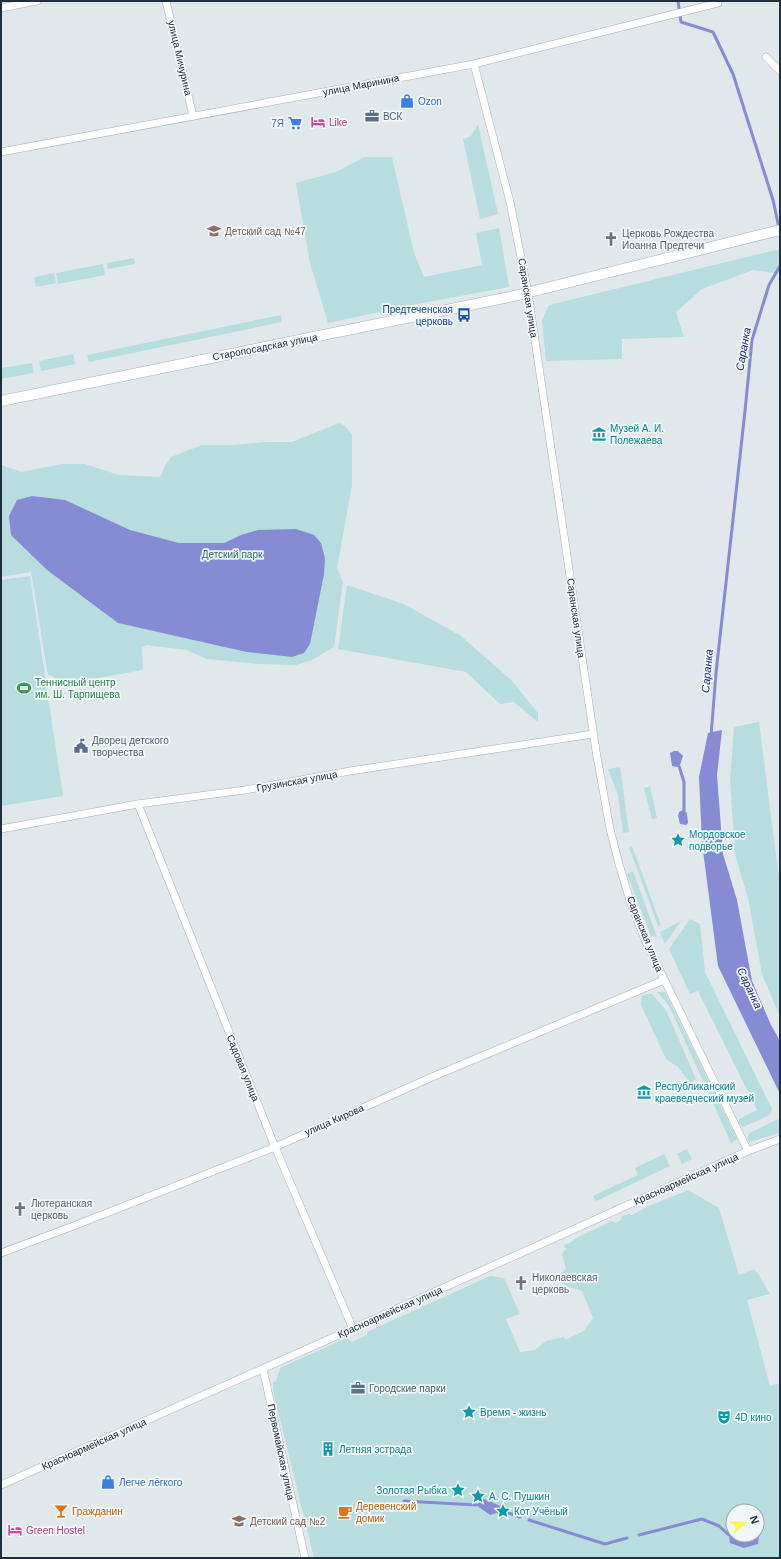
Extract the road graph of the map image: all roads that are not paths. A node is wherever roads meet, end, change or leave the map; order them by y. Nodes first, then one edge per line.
1 (37, 1) edge
2 (166, 1) edge
3 (718, 3) dead end
4 (1, 8) edge
5 (766, 57) dead end
6 (474, 64) junction
7 (780, 71) edge
8 (193, 116) junction
9 (1, 152) edge
10 (780, 230) edge
11 (528, 293) junction
12 (1, 401) edge
13 (593, 734) junction
14 (138, 804) junction
15 (1, 829) edge
16 (664, 980) junction
17 (780, 1139) edge
18 (275, 1146) junction
19 (748, 1151) junction
20 (1, 1253) edge
21 (353, 1329) junction
22 (263, 1369) junction
23 (1, 1485) edge
24 (305, 1558) edge

1 - 4 street
2 - 8 street, улица Мичурина
3 - 6 street, улица Маринина
5 - 7 street
6 - 8 street, улица Маринина
6 - 11 street, Саранская улица
8 - 9 street, улица Маринина
10 - 11 main road, Старопосадская улица
11 - 12 main road, Старопосадская улица
11 - 13 street, Саранская улица
13 - 14 street, Грузинская улица
13 - 16 street, Саранская улица
14 - 15 street, Грузинская улица
14 - 18 street, Садовая улица
16 - 18 street, улица Кирова
16 - 19 street, Саранская улица
17 - 19 street, Красноармейская улица
18 - 20 street, улица Кирова
18 - 21 street, Садовая улица
19 - 21 street, Красноармейская улица
21 - 22 street, Красноармейская улица
22 - 23 street, Красноармейская улица
22 - 24 street, Первомайская улица

